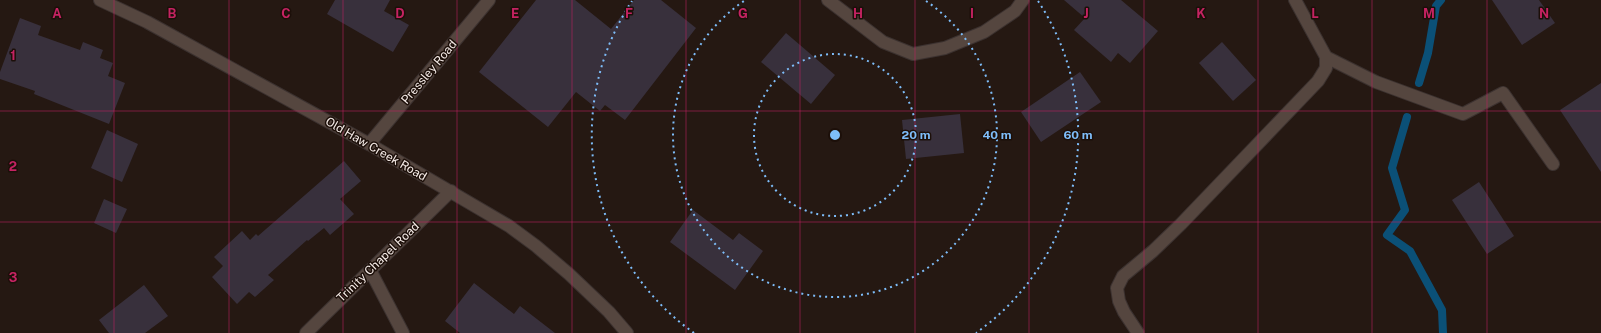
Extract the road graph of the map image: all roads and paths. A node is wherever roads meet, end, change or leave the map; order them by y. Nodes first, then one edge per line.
1 (100, 0) edge
2 (489, 0) edge
3 (828, 0) edge
4 (1023, 0) edge
5 (1295, 0) edge
6 (1326, 56) junction
7 (369, 144) junction
8 (1553, 164) dead end
9 (451, 191) junction
10 (370, 270) junction
11 (306, 333) edge
12 (403, 333) edge
13 (627, 333) edge
14 (1138, 333) edge

1 - 7 street, Old Haw Creek Road
2 - 7 street, Pressley Road
3 - 4 street
5 - 6 street
6 - 8 street
6 - 14 street
7 - 9 street, Old Haw Creek Road
9 - 10 street, Trinity Chapel Road
9 - 13 street, Old Haw Creek Road
10 - 11 street, Trinity Chapel Road
10 - 12 street

